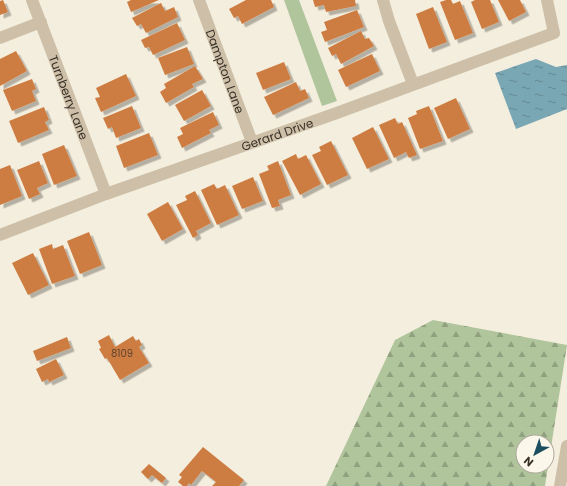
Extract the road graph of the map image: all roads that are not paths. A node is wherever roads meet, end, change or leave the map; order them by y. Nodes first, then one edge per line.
1 (32, 0) edge
2 (198, 0) edge
3 (383, 0) edge
4 (547, 0) edge
5 (41, 22) junction
6 (0, 38) edge
7 (413, 84) junction
8 (252, 142) junction
9 (106, 194) junction
10 (0, 236) edge
11 (567, 446) edge
12 (560, 486) edge

1 - 5 street, Turnberry Lane
2 - 8 street, Dampton Lane
3 - 7 street
4 - 7 street, Gerard Drive
5 - 6 street
5 - 9 street, Turnberry Lane
7 - 8 street, Gerard Drive
8 - 9 street, Gerard Drive
9 - 10 street, Gerard Drive
11 - 12 street

